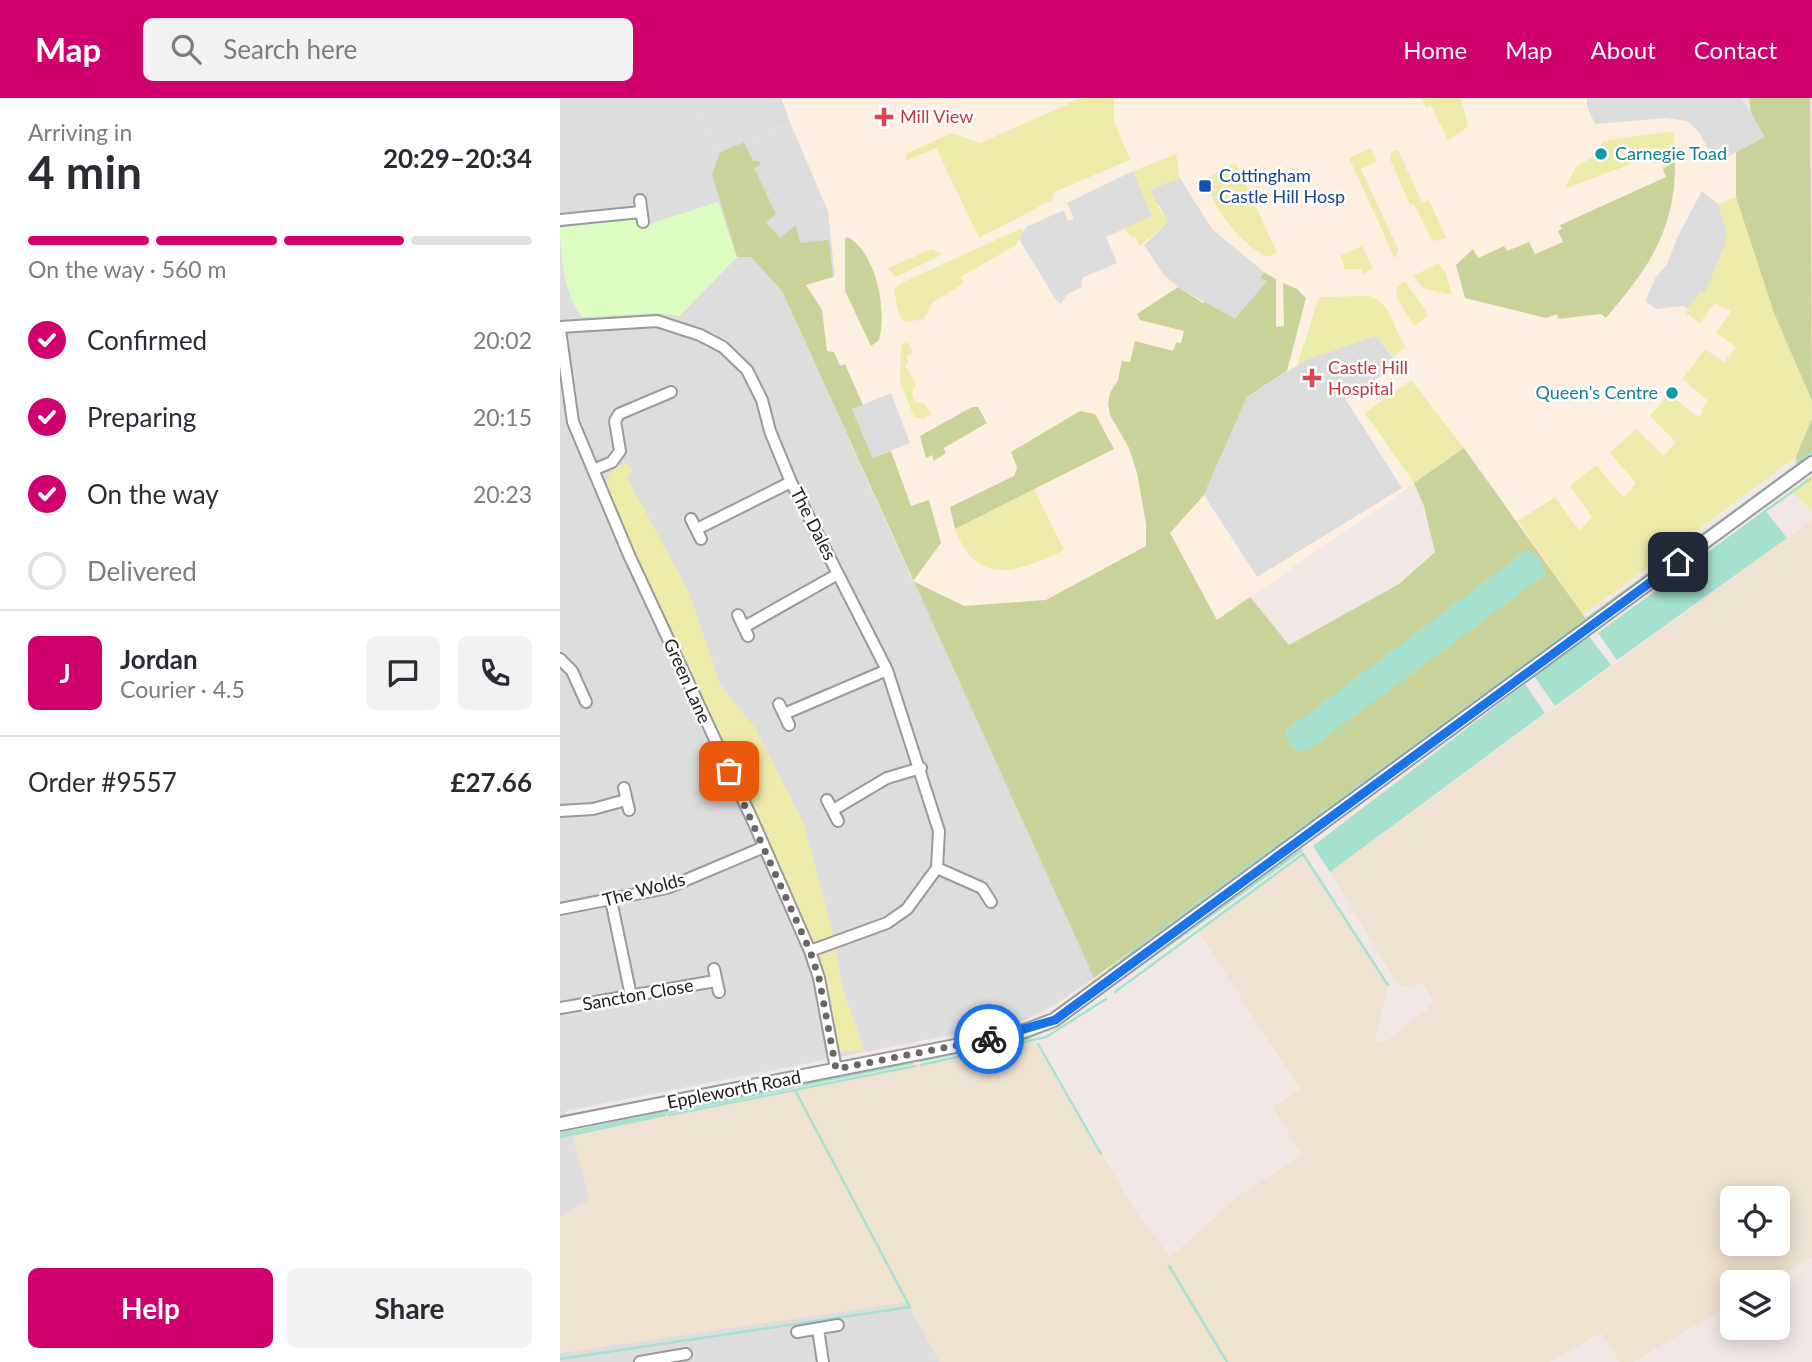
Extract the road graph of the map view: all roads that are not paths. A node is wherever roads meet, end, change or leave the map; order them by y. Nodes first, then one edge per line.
1 (640, 200) dead end
2 (560, 220) edge
3 (560, 329) edge
4 (671, 391) dead end
5 (567, 423) edge
6 (1812, 463) edge
7 (593, 470) junction
8 (791, 481) junction
9 (696, 529) dead end
10 (838, 574) junction
11 (738, 615) dead end
12 (560, 659) edge
13 (887, 670) junction
14 (586, 695) dead end
15 (784, 714) dead end
16 (921, 768) junction
17 (624, 789) dead end
18 (560, 811) edge
19 (838, 821) dead end
20 (764, 847) junction
21 (937, 868) junction
22 (611, 900) junction
23 (991, 902) dead end
24 (560, 909) edge
25 (810, 951) junction
26 (719, 992) dead end
27 (631, 996) junction
28 (560, 1008) edge
29 (836, 1069) junction
30 (560, 1124) edge
31 (838, 1325) dead end
32 (818, 1329) junction
33 (797, 1332) dead end
34 (687, 1354) dead end
35 (656, 1360) edge
36 (640, 1362) edge
37 (823, 1362) edge

1 - 2 street
3 - 5 street, Green Lane
3 - 8 street, The Dales
4 - 7 street
5 - 7 street, Green Lane
6 - 29 street, Eppleworth Road
7 - 20 street, Green Lane
8 - 9 street
8 - 10 street, The Dales
10 - 11 street
10 - 13 street, The Dales
12 - 14 street
13 - 15 street
13 - 16 street, The Dales
16 - 19 street
16 - 21 street, The Dales
17 - 18 street
20 - 22 street, The Wolds
20 - 25 street, Green Lane
21 - 23 street
21 - 25 street
22 - 24 street, The Wolds
22 - 27 street
25 - 29 street, Green Lane
26 - 27 street, Sancton Close
27 - 28 street, Sancton Close
29 - 30 street, Eppleworth Road
31 - 32 street
32 - 33 street
32 - 37 street
34 - 35 street
35 - 36 street

